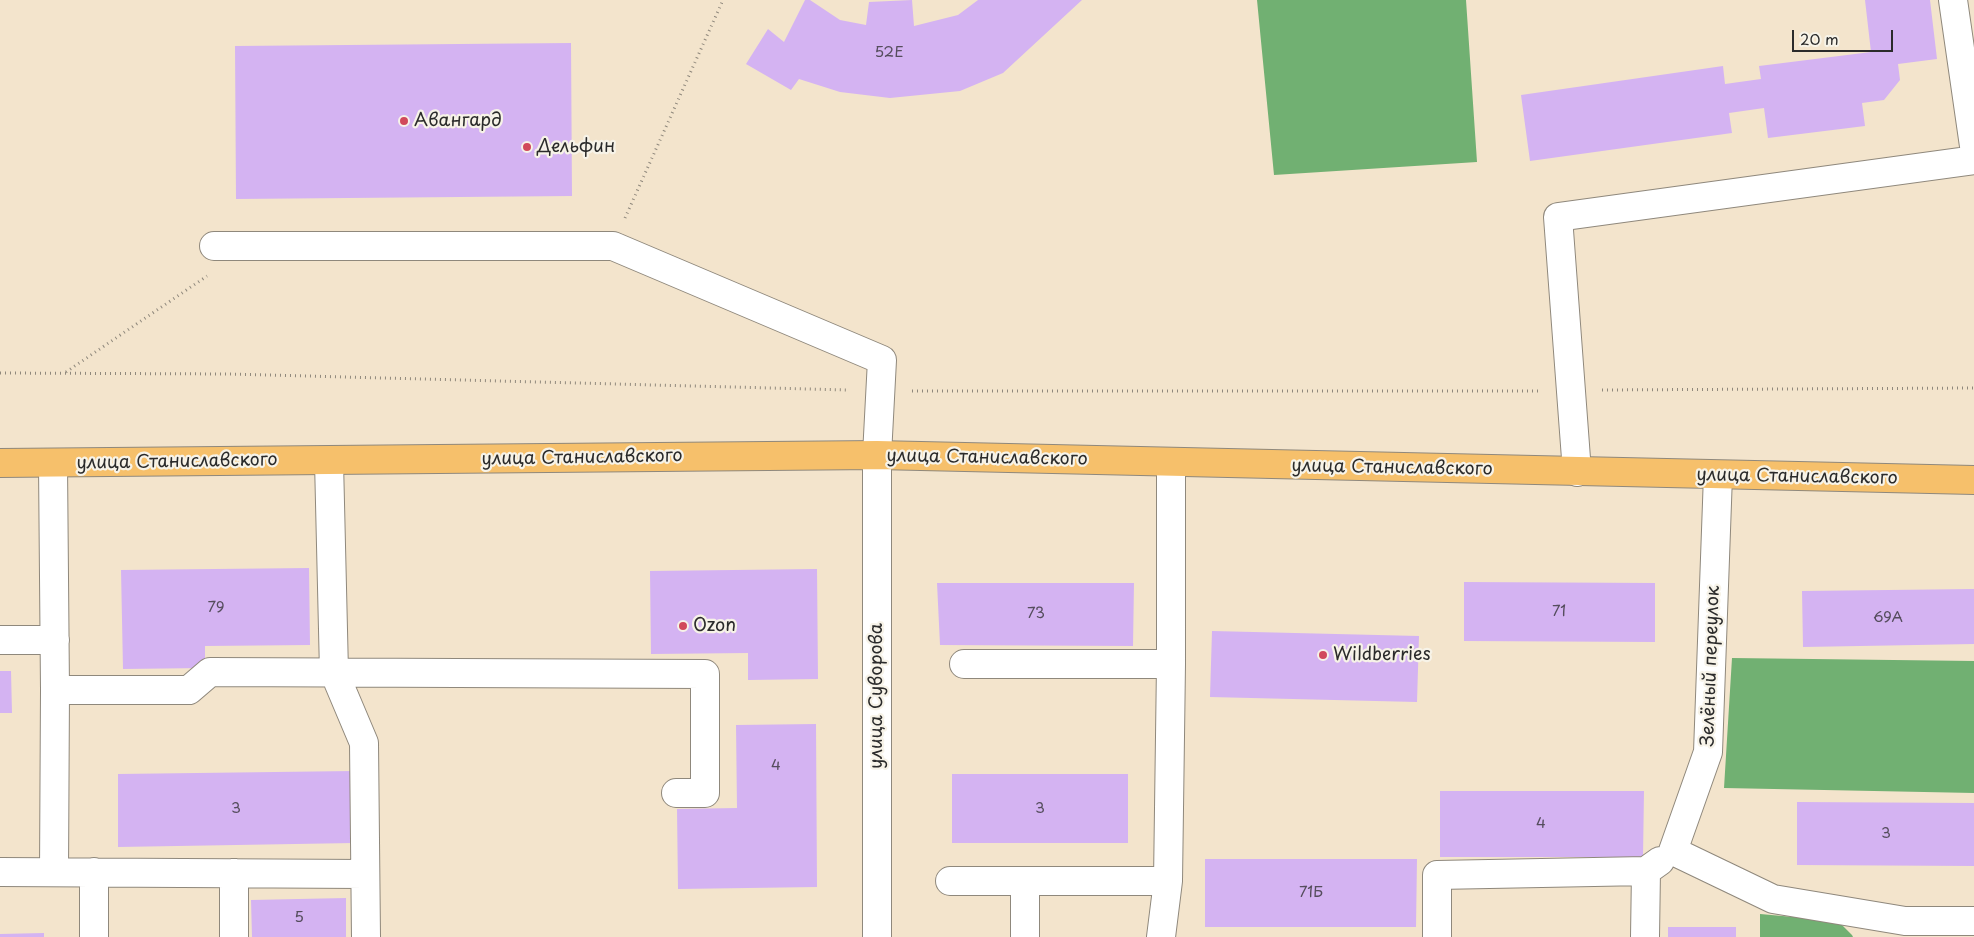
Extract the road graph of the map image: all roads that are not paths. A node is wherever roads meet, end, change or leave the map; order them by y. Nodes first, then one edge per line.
1 (1953, 0) edge
2 (1974, 146) edge
3 (1974, 160) edge
4 (214, 246) dead end
5 (877, 455) junction
6 (328, 461) junction
7 (1172, 462) junction
8 (0, 463) edge
9 (53, 464) junction
10 (1577, 472) junction
11 (1718, 475) junction
12 (1974, 480) edge
13 (0, 640) edge
14 (55, 640) junction
15 (964, 664) dead end
16 (1171, 664) junction
17 (334, 672) junction
18 (55, 690) junction
19 (676, 793) dead end
20 (1673, 852) junction
21 (1646, 871) junction
22 (0, 872) edge
23 (54, 872) junction
24 (94, 872) junction
25 (234, 873) junction
26 (365, 874) junction
27 (950, 881) dead end
28 (1025, 881) junction
29 (1168, 881) junction
30 (1974, 921) edge
31 (1905, 929) edge
32 (94, 937) edge
33 (234, 937) edge
34 (366, 937) edge
35 (877, 937) edge
36 (1025, 937) edge
37 (1161, 937) edge
38 (1437, 937) edge
39 (1645, 937) edge

1 - 2 street
3 - 10 street
4 - 5 street, улица Суворова
5 - 6 main road, улица Станиславского
5 - 7 main road, улица Станиславского
5 - 35 street, улица Суворова
6 - 9 main road, улица Станиславского
6 - 17 street
7 - 10 main road, улица Станиславского
7 - 16 street
8 - 9 main road, улица Станиславского
9 - 14 street
10 - 11 main road, улица Станиславского
11 - 12 main road, улица Станиславского
11 - 20 street, Зелёный переулок
13 - 14 street
14 - 18 street
15 - 16 street
16 - 29 street
17 - 18 street
17 - 19 street
17 - 26 street
18 - 23 street
20 - 21 street
20 - 31 street
21 - 38 street
21 - 39 street
22 - 23 street
23 - 24 street
24 - 25 street
24 - 32 street
25 - 26 street
25 - 33 street
26 - 34 street
27 - 28 street
28 - 29 street
28 - 36 street
29 - 37 street
30 - 31 street

